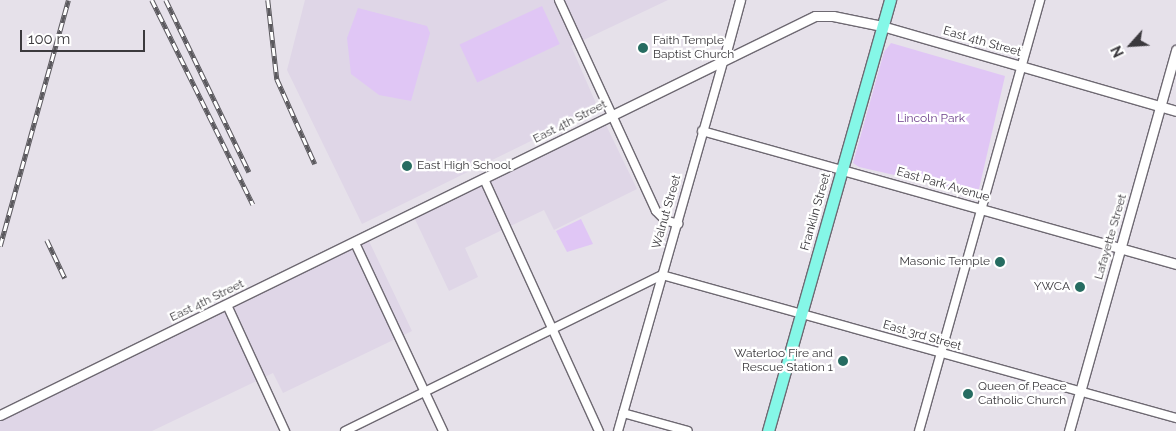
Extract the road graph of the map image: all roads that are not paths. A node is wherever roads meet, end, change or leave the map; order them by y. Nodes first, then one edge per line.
1 (559, 0) edge
2 (740, 0) edge
3 (890, 0) edge
4 (1040, 0) edge
5 (882, 26) junction
6 (1176, 50) edge
7 (724, 59) junction
8 (1021, 66) junction
9 (1160, 107) junction
10 (1176, 111) edge
11 (611, 115) junction
12 (702, 131) junction
13 (842, 170) junction
14 (484, 179) junction
15 (981, 209) junction
16 (678, 224) junction
17 (355, 243) junction
18 (1120, 249) junction
19 (1176, 264) edge
20 (662, 275) junction
21 (227, 305) junction
22 (801, 314) junction
23 (553, 330) junction
24 (941, 353) junction
25 (425, 392) junction
26 (1080, 392) junction
27 (623, 413) junction
28 (0, 415) edge
29 (1176, 418) edge
30 (285, 431) edge
31 (345, 431) edge
32 (443, 431) edge
33 (599, 431) edge
34 (618, 431) edge
35 (688, 431) edge
36 (768, 431) edge
37 (919, 431) edge
38 (1069, 431) edge

1 - 11 street
2 - 7 street, Walnut Street
3 - 5 main road, Franklin Street
4 - 8 street
5 - 7 street, East 4th Street
5 - 8 street, East 4th Street
5 - 13 main road, Franklin Street
6 - 9 street, Lafayette Street
7 - 11 street, East 4th Street
7 - 12 street, Walnut Street
8 - 9 street, East 4th Street
8 - 15 street
9 - 10 street, East 4th Street
9 - 18 street, Lafayette Street
11 - 14 street, East 4th Street
11 - 16 street
12 - 13 street, East Park Avenue
12 - 16 street, Walnut Street
13 - 15 street, East Park Avenue
13 - 22 main road, Franklin Street
14 - 17 street, East 4th Street
14 - 23 street
15 - 18 street, East Park Avenue
15 - 24 street
16 - 20 street, Walnut Street
17 - 21 street, East 4th Street
17 - 25 street
18 - 19 street, East Park Avenue
18 - 26 street, Lafayette Street
20 - 22 street, East 3rd Street
20 - 23 street
20 - 27 street, Walnut Street
21 - 28 street, East 4th Street
21 - 30 street
22 - 24 street, East 3rd Street
22 - 36 main road, Franklin Street
23 - 25 street
23 - 33 street
24 - 26 street, East 3rd Street
24 - 37 street
25 - 31 street
25 - 32 street
26 - 29 street, East 3rd Street
26 - 38 street, Lafayette Street
27 - 34 street, Walnut Street
27 - 35 street

